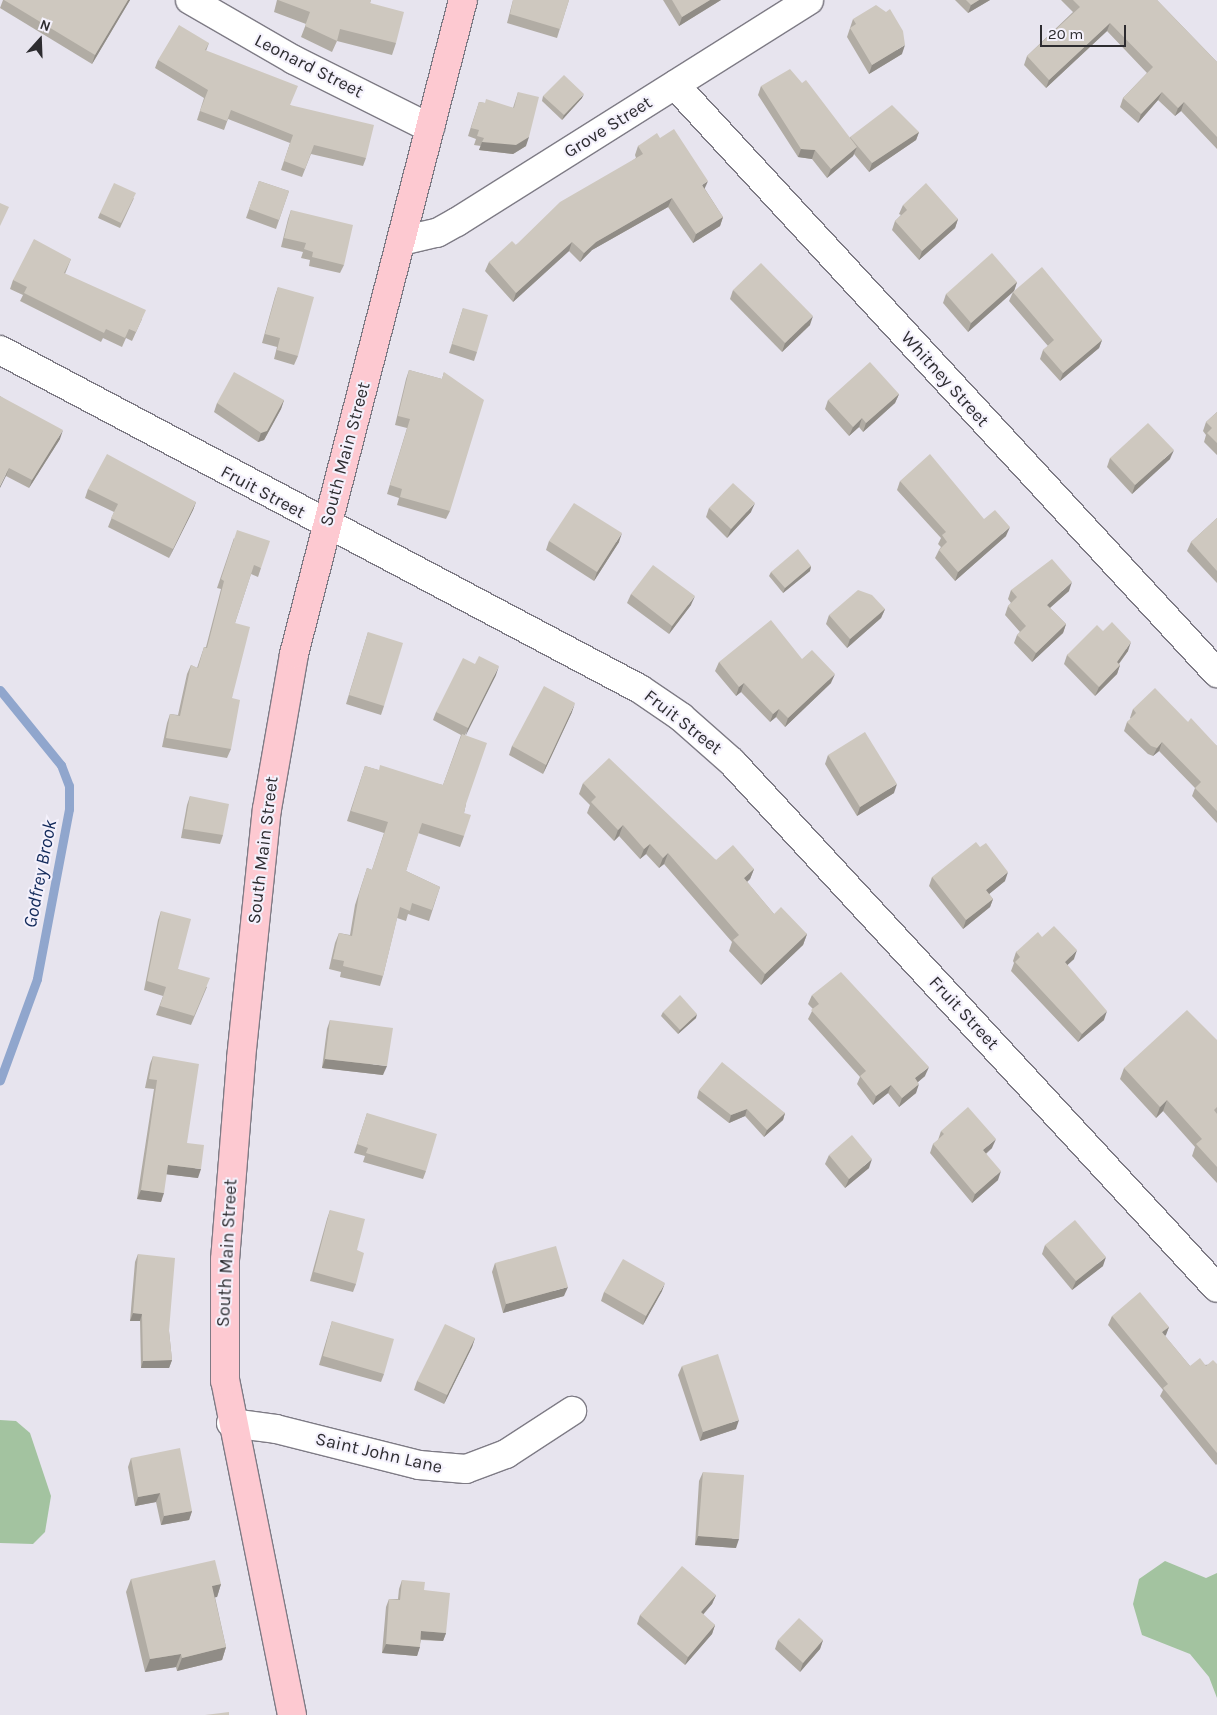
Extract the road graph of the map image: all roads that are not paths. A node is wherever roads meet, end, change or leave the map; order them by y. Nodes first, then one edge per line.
1 (190, 0) edge
2 (463, 0) edge
3 (809, 0) edge
4 (675, 85) junction
5 (430, 128) junction
6 (401, 241) junction
7 (0, 350) edge
8 (326, 526) junction
9 (1217, 673) edge
10 (1217, 1288) edge
11 (572, 1411) dead end
12 (231, 1423) junction
13 (292, 1715) edge

1 - 5 street, Leonard Street
2 - 5 main road, South Main Street
3 - 4 street, Grove Street
4 - 6 street, Grove Street
4 - 9 street, Whitney Street
5 - 6 main road, South Main Street
6 - 8 main road, South Main Street
7 - 8 street, Fruit Street
8 - 10 street, Fruit Street
8 - 12 main road, South Main Street
11 - 12 street, Saint John Lane
12 - 13 main road, South Main Street

